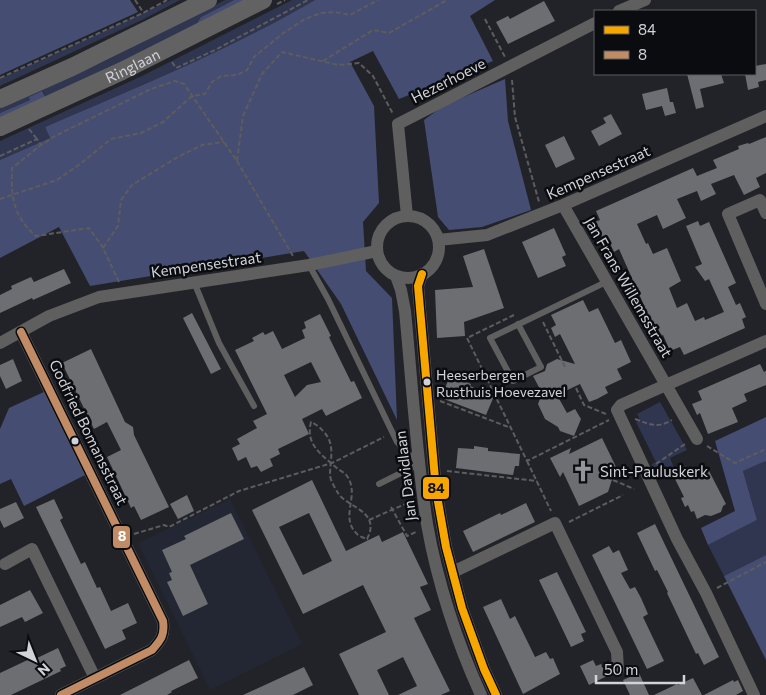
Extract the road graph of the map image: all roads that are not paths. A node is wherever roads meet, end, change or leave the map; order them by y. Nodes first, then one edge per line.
1 (208, 0) edge
2 (263, 0) edge
3 (645, 0) edge
4 (621, 10) edge
5 (594, 24) edge
6 (0, 99) edge
7 (766, 116) edge
8 (0, 127) edge
9 (563, 205) junction
10 (766, 213) edge
11 (407, 216) junction
12 (438, 240) junction
13 (377, 251) junction
14 (305, 266) junction
15 (422, 274) junction
16 (396, 276) junction
17 (194, 282) junction
18 (606, 282) junction
19 (766, 304) edge
20 (518, 324) junction
21 (22, 332) junction
22 (422, 336) junction
23 (408, 338) junction
24 (766, 341) edge
25 (0, 343) edge
26 (666, 385) junction
27 (254, 406) dead end
28 (430, 433) junction
29 (417, 434) junction
30 (696, 438) road end
31 (419, 464) junction
32 (379, 484) dead end
33 (4, 564) dead end
34 (453, 572) junction
35 (484, 669) junction
36 (618, 670) dead end
37 (471, 674) junction
38 (95, 678) junction
39 (60, 695) edge
40 (481, 695) edge
41 (496, 695) edge
42 (754, 695) edge

1 - 6 main road, Ringlaan
2 - 8 main road, Ringlaan
3 - 4 street
5 - 11 street, Hezerhoeve
7 - 9 street, Kempensestraat
9 - 12 street, Kempensestraat
9 - 18 street, Jan Frans Willemsstraat
10 - 19 street
11 - 12 street
11 - 13 street
12 - 15 street
13 - 14 street, Kempensestraat
13 - 16 street
14 - 17 street, Kempensestraat
14 - 31 lane
15 - 16 street
15 - 22 street, Jan Davidlaan
16 - 23 street, Jan Davidlaan
17 - 21 street, Kempensestraat
17 - 27 lane
18 - 20 lane
18 - 26 street, Jan Frans Willemsstraat
20 - 20 lane
21 - 25 street, Kempensestraat
21 - 38 street, Godfried Bomansstraat
22 - 23 street
22 - 28 street, Jan Davidlaan
23 - 29 street, Jan Davidlaan
24 - 26 street
26 - 30 street, Jan Frans Willemsstraat
26 - 42 street
28 - 29 street
28 - 34 street, Jan Davidlaan
29 - 31 street, Jan Davidlaan
31 - 32 lane
31 - 37 street, Jan Davidlaan
33 - 38 street
34 - 35 street, Jan Davidlaan
34 - 36 street
35 - 37 street
35 - 41 street, Jan Davidlaan
37 - 40 street, Jan Davidlaan
38 - 39 street, Godfried Bomansstraat

